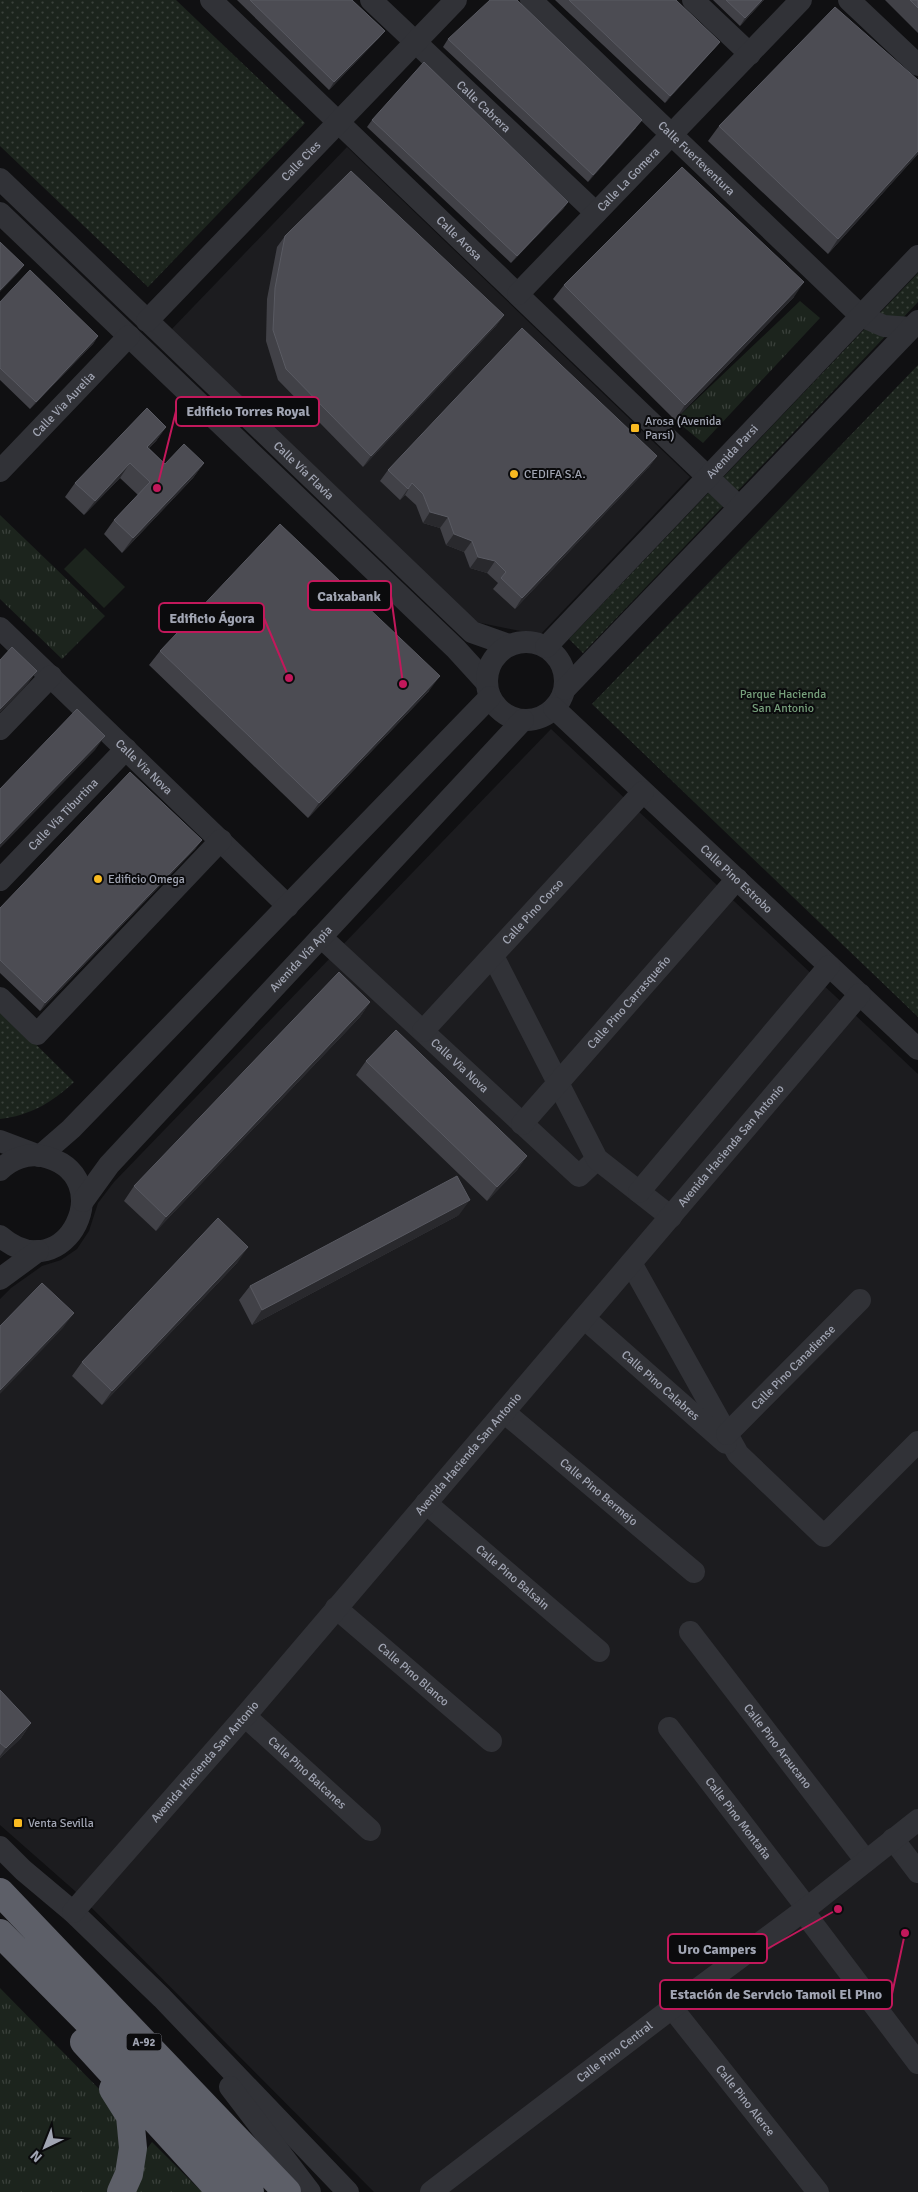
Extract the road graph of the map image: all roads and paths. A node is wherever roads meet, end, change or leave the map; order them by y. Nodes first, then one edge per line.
1 (211, 0) edge
2 (371, 0) edge
3 (456, 0) edge
4 (531, 0) edge
5 (693, 0) edge
6 (801, 0) edge
7 (849, 0) edge
8 (416, 42) junction
9 (750, 54) junction
10 (918, 65) edge
11 (338, 122) junction
12 (671, 135) junction
13 (0, 179) edge
14 (0, 213) edge
15 (596, 213) junction
16 (918, 256) edge
17 (518, 294) junction
18 (862, 316) junction
19 (147, 321) junction
20 (915, 325) edge
21 (129, 336) junction
22 (0, 472) edge
23 (708, 477) junction
24 (739, 507) junction
25 (0, 628) edge
26 (509, 645) junction
27 (546, 647) junction
28 (51, 676) junction
29 (488, 690) junction
30 (559, 699) junction
31 (524, 720) junction
32 (0, 728) edge
33 (126, 749) junction
34 (643, 792) junction
35 (221, 840) junction
36 (737, 879) junction
37 (0, 880) edge
38 (288, 906) junction
39 (322, 937) junction
40 (493, 956) junction
41 (829, 966) junction
42 (860, 994) junction
43 (0, 998) edge
44 (423, 1031) junction
45 (918, 1049) edge
46 (558, 1082) junction
47 (522, 1124) junction
48 (0, 1141) edge
49 (39, 1155) junction
50 (597, 1159) junction
51 (0, 1170) edge
52 (639, 1192) junction
53 (83, 1201) junction
54 (670, 1216) junction
55 (0, 1236) edge
56 (38, 1251) junction
57 (631, 1263) junction
58 (0, 1279) edge
59 (860, 1300) dead end
60 (584, 1318) junction
61 (504, 1412) junction
62 (727, 1434) junction
63 (918, 1442) edge
64 (738, 1454) junction
65 (426, 1504) junction
66 (694, 1572) dead end
67 (336, 1608) junction
68 (690, 1632) dead end
69 (599, 1651) dead end
70 (245, 1716) junction
71 (669, 1728) dead end
72 (491, 1741) dead end
73 (918, 1820) edge
74 (370, 1830) dead end
75 (893, 1839) junction
76 (0, 1847) edge
77 (866, 1861) junction
78 (918, 1872) edge
79 (0, 1892) edge
80 (805, 1910) junction
81 (73, 1912) junction
82 (0, 1933) edge
83 (0, 1956) edge
84 (162, 1998) junction
85 (672, 2008) junction
86 (83, 2041) junction
87 (918, 2062) edge
88 (459, 2183) edge
89 (121, 2192) edge
90 (221, 2192) edge
91 (250, 2192) edge
92 (287, 2192) edge
93 (310, 2192) edge
94 (348, 2192) edge
95 (432, 2192) edge
96 (818, 2192) edge

1 - 11 street, Calle Arosa
2 - 8 street, Calle Cabrera
3 - 8 street, Calle Cies
4 - 12 street, Calle Fuerteventura
5 - 9 street
6 - 9 street, Calle La Gomera
7 - 10 street
8 - 11 street, Calle Cies
8 - 15 street, Calle Cabrera
9 - 12 street, Calle La Gomera
11 - 17 street, Calle Arosa
11 - 19 street, Calle Cies
12 - 15 street, Calle La Gomera
12 - 18 street, Calle Fuerteventura
13 - 19 street, Calle Vía Flavia
14 - 21 street, Calle Vía Flavia
15 - 17 street, Calle La Gomera
16 - 18 street, Avenida Parsi
17 - 23 street, Calle Arosa
18 - 20 street, Calle Fuerteventura
18 - 23 street, Avenida Parsi
19 - 26 street, Calle Vía Flavia
20 - 24 street
21 - 22 street, Calle Via Aurelia
21 - 29 street, Calle Vía Flavia
23 - 24 street, Calle Arosa
23 - 27 street, Avenida Parsi
24 - 30 street
25 - 28 street, Calle Via Nova
26 - 27 street
26 - 29 street
27 - 30 street
28 - 32 street
28 - 33 street, Calle Via Nova
29 - 31 street
29 - 38 street
30 - 31 street
30 - 34 street, Calle Pino Estrobo
31 - 39 street, Avenida Vía Apia
33 - 35 street, Calle Via Nova
33 - 37 street, Calle Via Tiburtina
34 - 36 street, Calle Pino Estrobo
34 - 40 street, Calle Pino Corso
35 - 38 street, Calle Via Nova
35 - 43 street
36 - 41 street, Calle Pino Estrobo
36 - 46 street, Calle Pino Carrasqueño
38 - 49 street
39 - 44 street, Calle Via Nova
39 - 53 street, Avenida Vía Apia
40 - 44 street, Calle Pino Corso
40 - 46 street
41 - 42 street, Calle Pino Estrobo
41 - 52 street
42 - 45 street, Calle Pino Estrobo
42 - 54 street, Avenida Hacienda San Antonio
44 - 47 street, Calle Via Nova
46 - 47 street, Calle Pino Carrasqueño
46 - 50 street
47 - 50 street, Calle Via Nova
48 - 49 street
49 - 51 street
49 - 53 street
50 - 52 street
52 - 54 street
53 - 56 street
54 - 57 street, Avenida Hacienda San Antonio
55 - 56 street
56 - 58 street
57 - 60 street, Avenida Hacienda San Antonio
57 - 62 street
59 - 62 street, Calle Pino Canadiense
60 - 61 street, Avenida Hacienda San Antonio
60 - 64 street, Calle Pino Calabres
61 - 65 street, Avenida Hacienda San Antonio
61 - 66 street, Calle Pino Bermejo
62 - 64 street
63 - 64 street, Calle Pino Calabres
65 - 67 street, Avenida Hacienda San Antonio
65 - 69 street, Calle Pino Balsain
67 - 70 street, Avenida Hacienda San Antonio
67 - 72 street, Calle Pino Blanco
68 - 77 street, Calle Pino Araucano
70 - 74 street, Calle Pino Balcanes
70 - 81 street, Avenida Hacienda San Antonio
71 - 80 street, Calle Pino Montaña
73 - 75 street, Calle Pino Central
75 - 77 street, Calle Pino Central
75 - 78 street
76 - 81 street
77 - 80 street, Calle Pino Central
79 - 92 highway, A-92
80 - 85 street, Calle Pino Central
80 - 87 street, Calle Pino Montaña
81 - 84 street
82 - 91 highway, A-92
83 - 86 highway
84 - 93 street
84 - 94 street
85 - 88 street, Calle Pino Central
85 - 96 street, Calle Pino Alerce
86 - 89 highway
86 - 90 highway
88 - 95 street, Calle Pino Central

